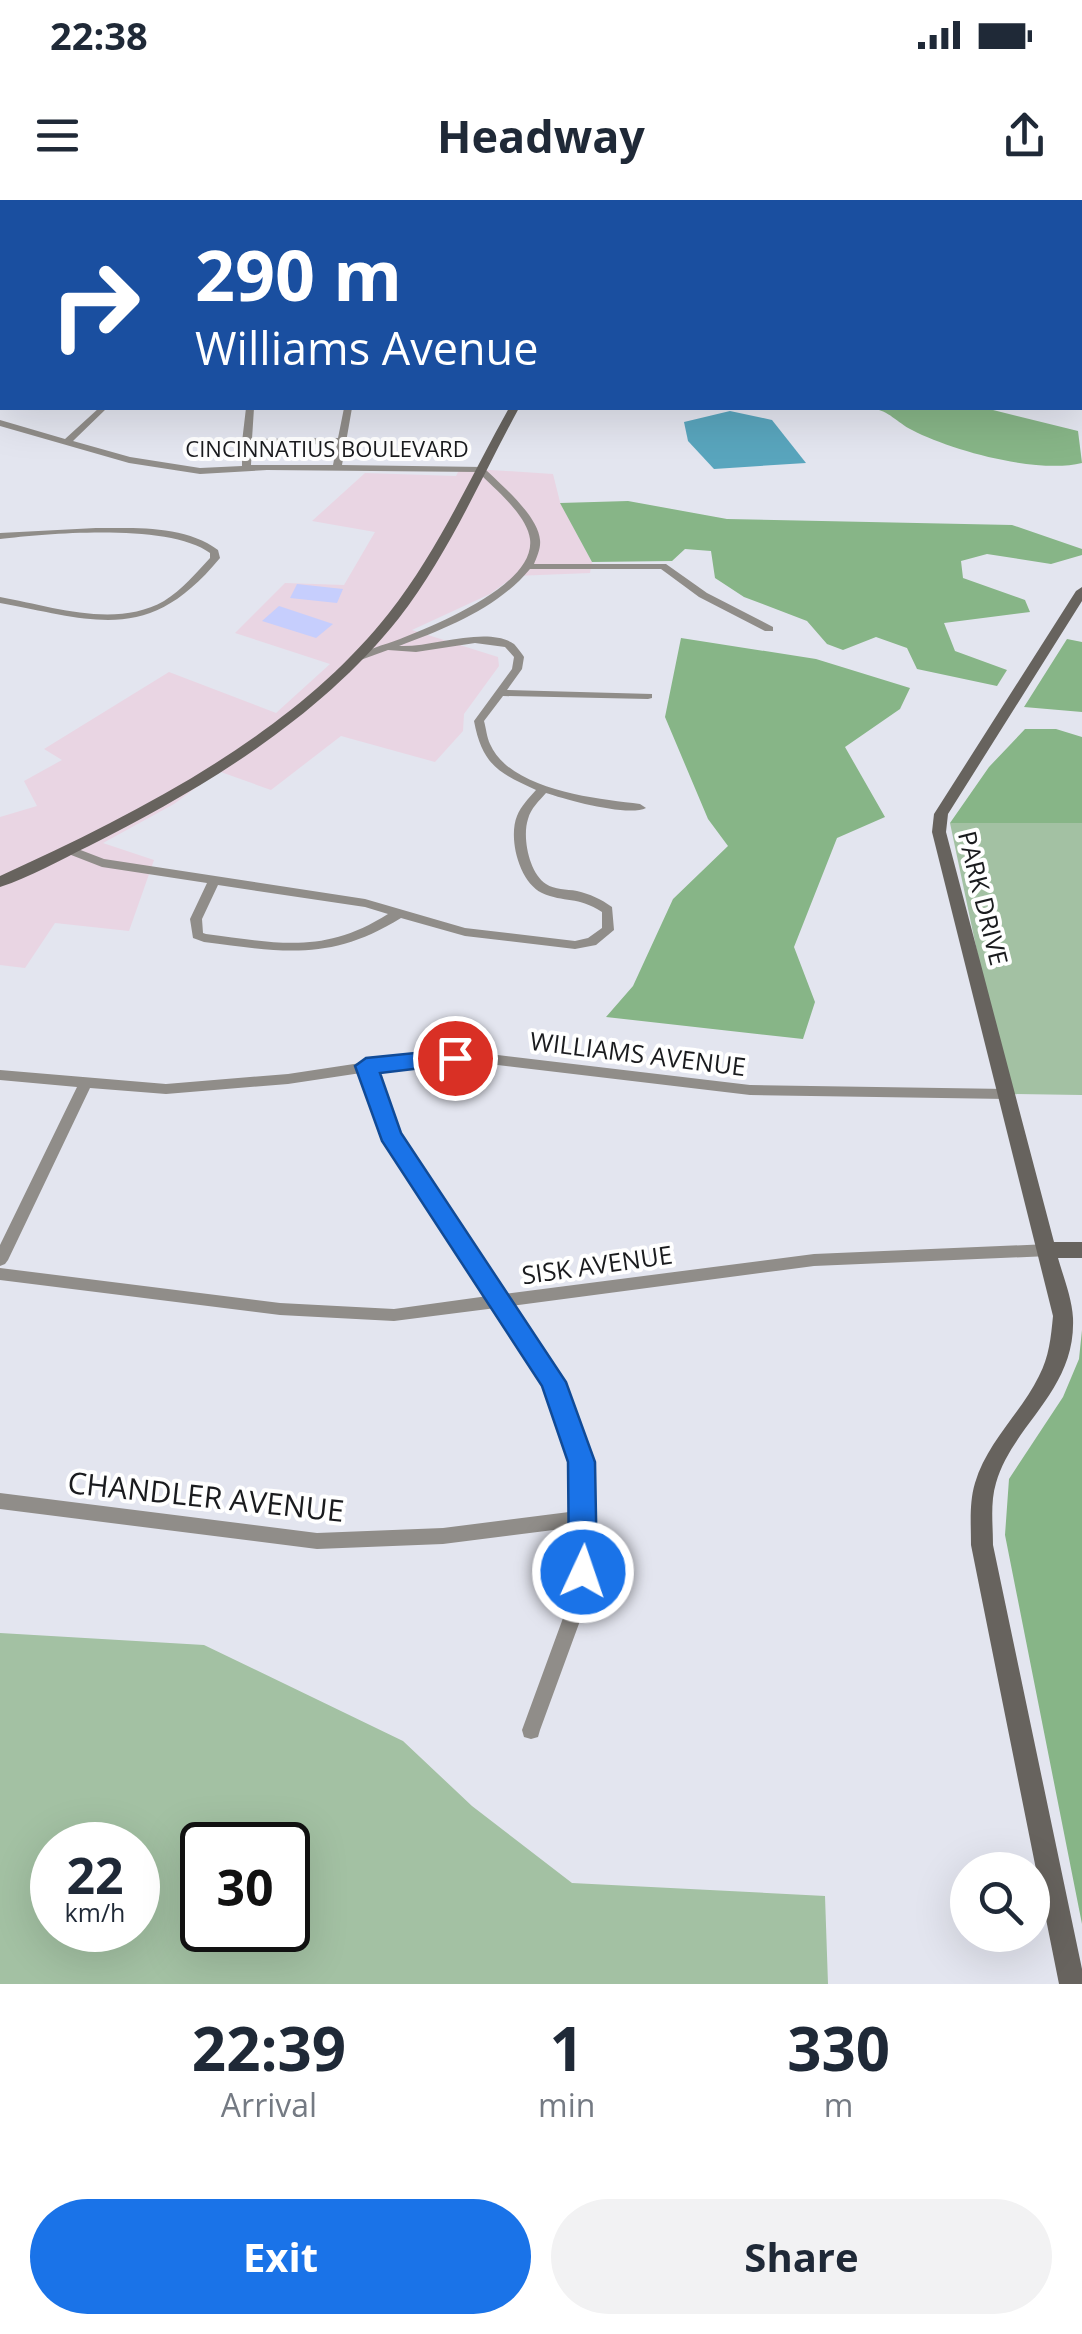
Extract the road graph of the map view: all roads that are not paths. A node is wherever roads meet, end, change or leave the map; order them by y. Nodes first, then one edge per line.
1 (101, 410) edge
2 (250, 410) edge
3 (348, 410) edge
4 (513, 410) edge
5 (0, 423) edge
6 (342, 441) junction
7 (68, 442) junction
8 (246, 442) junction
9 (338, 466) junction
10 (246, 468) junction
11 (480, 469) junction
12 (0, 536) edge
13 (532, 566) junction
14 (1082, 591) edge
15 (0, 600) edge
16 (768, 629) dead end
17 (389, 648) junction
18 (355, 659) junction
19 (498, 693) junction
20 (648, 696) dead end
21 (544, 789) junction
22 (640, 808) dead end
23 (70, 850) junction
24 (0, 882) edge
25 (213, 882) junction
26 (399, 913) junction
27 (366, 1066) junction
28 (0, 1075) edge
29 (86, 1084) junction
30 (1007, 1094) junction
31 (1049, 1250) junction
32 (1082, 1250) edge
33 (0, 1260) edge
34 (0, 1274) edge
35 (502, 1302) junction
36 (0, 1501) edge
37 (586, 1518) junction
38 (531, 1730) dead end
39 (1072, 1984) edge

1 - 7 street
2 - 8 street
3 - 6 street
4 - 11 street
5 - 7 street, CINCINNATIUS BOULEVARD
6 - 8 street
6 - 9 street
7 - 10 street, CINCINNATIUS BOULEVARD
8 - 10 street
9 - 10 street, CINCINNATIUS BOULEVARD
9 - 11 street, CINCINNATIUS BOULEVARD
11 - 13 street
11 - 18 street
12 - 15 street
13 - 16 street
13 - 17 street
14 - 30 street, PARK DRIVE
17 - 18 street
17 - 19 street
18 - 23 street
19 - 20 street
19 - 21 street
21 - 22 street
21 - 26 street
23 - 24 street
23 - 25 street
25 - 26 street
25 - 26 street
27 - 29 street, WILLIAMS AVENUE
27 - 30 street, WILLIAMS AVENUE
27 - 35 street
28 - 29 street, WILLIAMS AVENUE
29 - 33 street
30 - 31 street, PARK DRIVE
31 - 32 street, SISK AVENUE
31 - 35 street, SISK AVENUE
31 - 39 street, PARK DRIVE
34 - 35 street, SISK AVENUE
35 - 37 street
36 - 37 street, CHANDLER AVENUE
37 - 38 street

